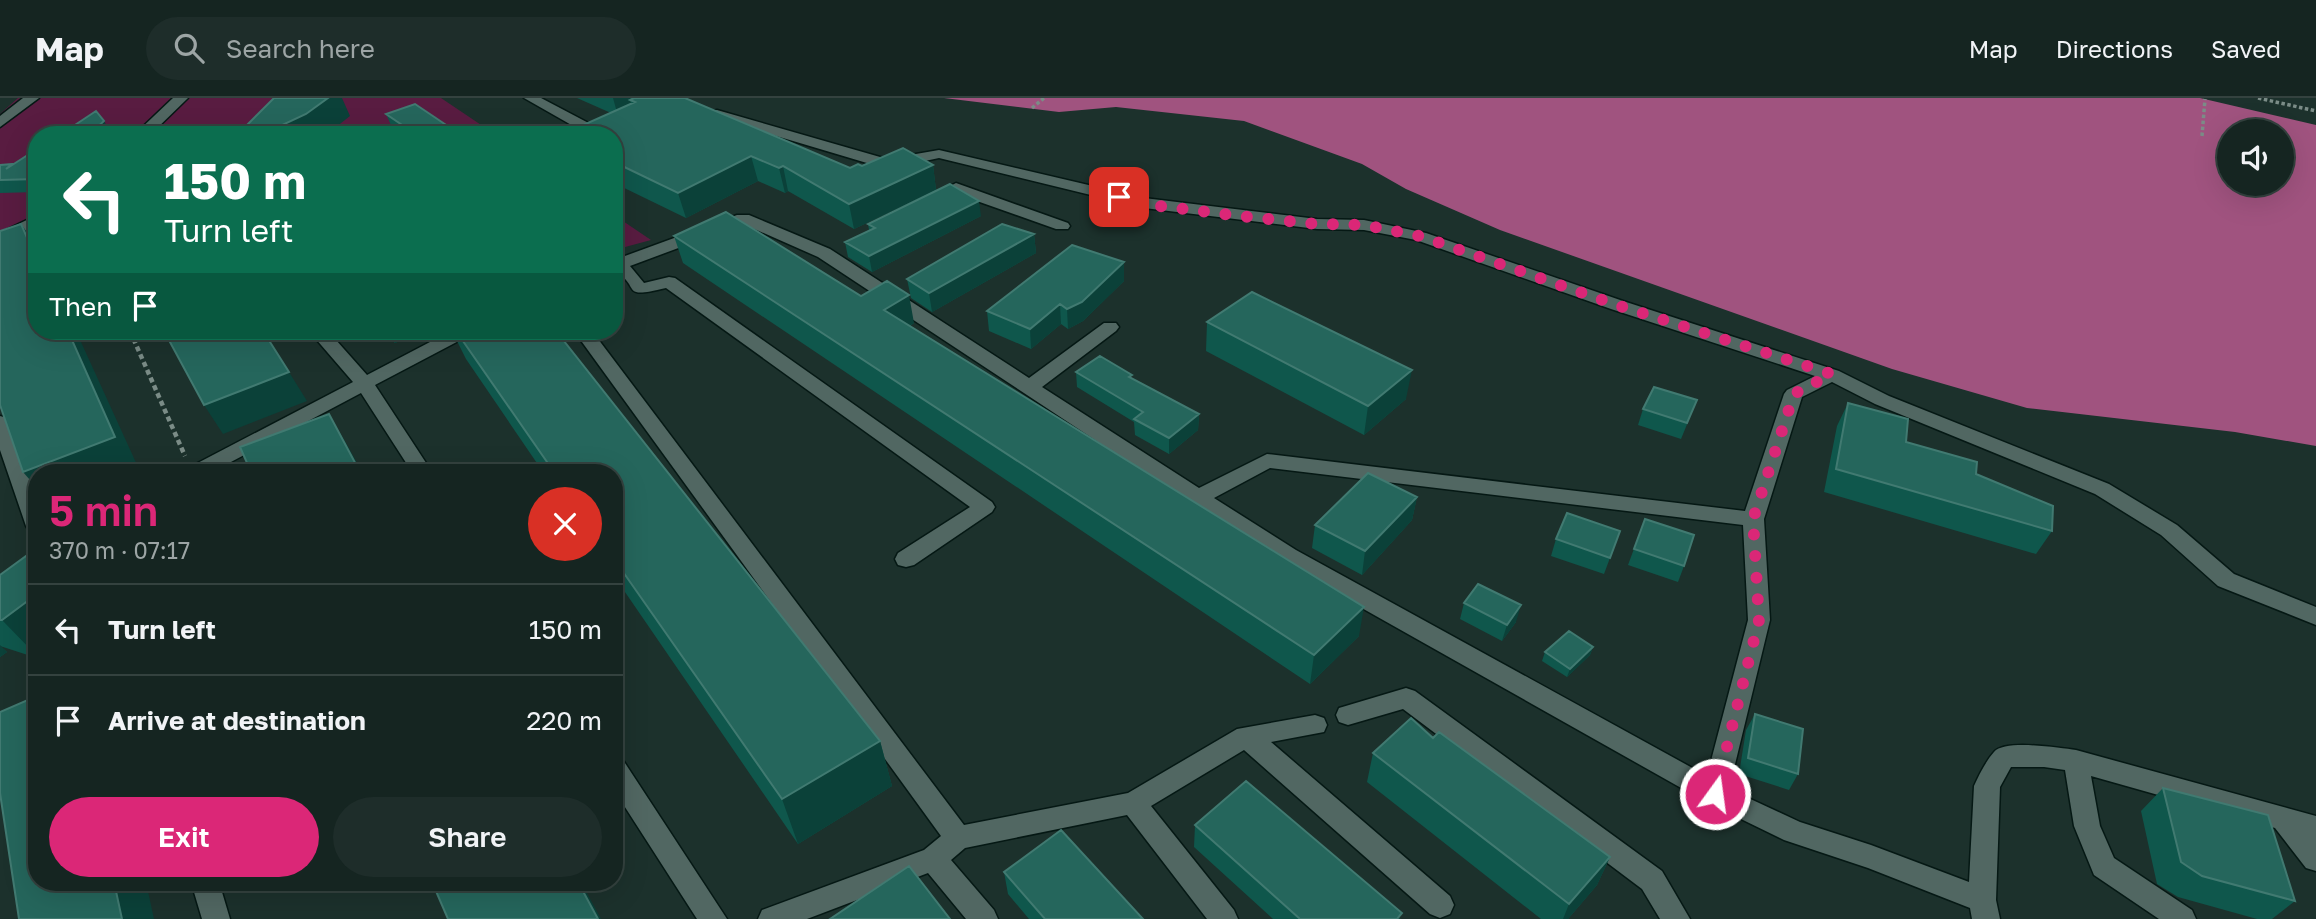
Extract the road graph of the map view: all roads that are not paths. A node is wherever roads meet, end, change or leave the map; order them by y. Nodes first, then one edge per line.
1 (32, 98) edge
2 (181, 98) edge
3 (531, 98) edge
4 (696, 108) edge
5 (0, 123) edge
6 (620, 124) edge
7 (151, 126) edge
8 (583, 126) edge
9 (616, 126) edge
10 (920, 206) edge
11 (28, 225) edge
12 (1062, 226) dead end
13 (0, 239) edge
14 (623, 263) edge
15 (623, 271) edge
16 (1111, 327) dead end
17 (326, 340) edge
18 (447, 340) edge
19 (590, 340) edge
20 (1832, 374) junction
21 (365, 384) junction
22 (1030, 387) junction
23 (0, 422) edge
24 (198, 464) edge
25 (417, 464) edge
26 (1198, 497) junction
27 (28, 501) edge
28 (1753, 519) junction
29 (906, 559) dead end
30 (2316, 616) edge
31 (1348, 715) dead end
32 (1315, 725) dead end
33 (1246, 736) junction
34 (2076, 761) junction
35 (623, 782) edge
36 (1715, 794) junction
37 (1133, 803) junction
38 (2284, 820) junction
39 (2316, 828) edge
40 (958, 838) junction
41 (933, 859) junction
42 (2316, 859) edge
43 (208, 891) edge
44 (1440, 905) dead end
45 (1984, 910) edge
46 (216, 919) edge
47 (713, 919) edge
48 (772, 919) edge
49 (984, 919) edge
50 (1224, 919) edge
51 (1676, 919) edge
52 (2182, 919) edge

1 - 5 street
2 - 7 street
3 - 8 street
4 - 20 street
6 - 9 street
10 - 12 street
11 - 13 street
14 - 22 street
15 - 29 street
16 - 22 street
17 - 21 street
18 - 21 street
19 - 40 street
20 - 28 street
20 - 30 street
21 - 24 street
21 - 25 street
22 - 26 street
23 - 27 street
26 - 28 street
26 - 36 street
28 - 36 street
31 - 51 street
32 - 33 street
33 - 37 street
33 - 44 street
34 - 38 street
34 - 45 street
34 - 52 street
35 - 47 street
36 - 45 street
37 - 40 street
37 - 50 street
38 - 39 street
38 - 42 street
40 - 41 street
41 - 48 street
41 - 49 street
43 - 46 street

